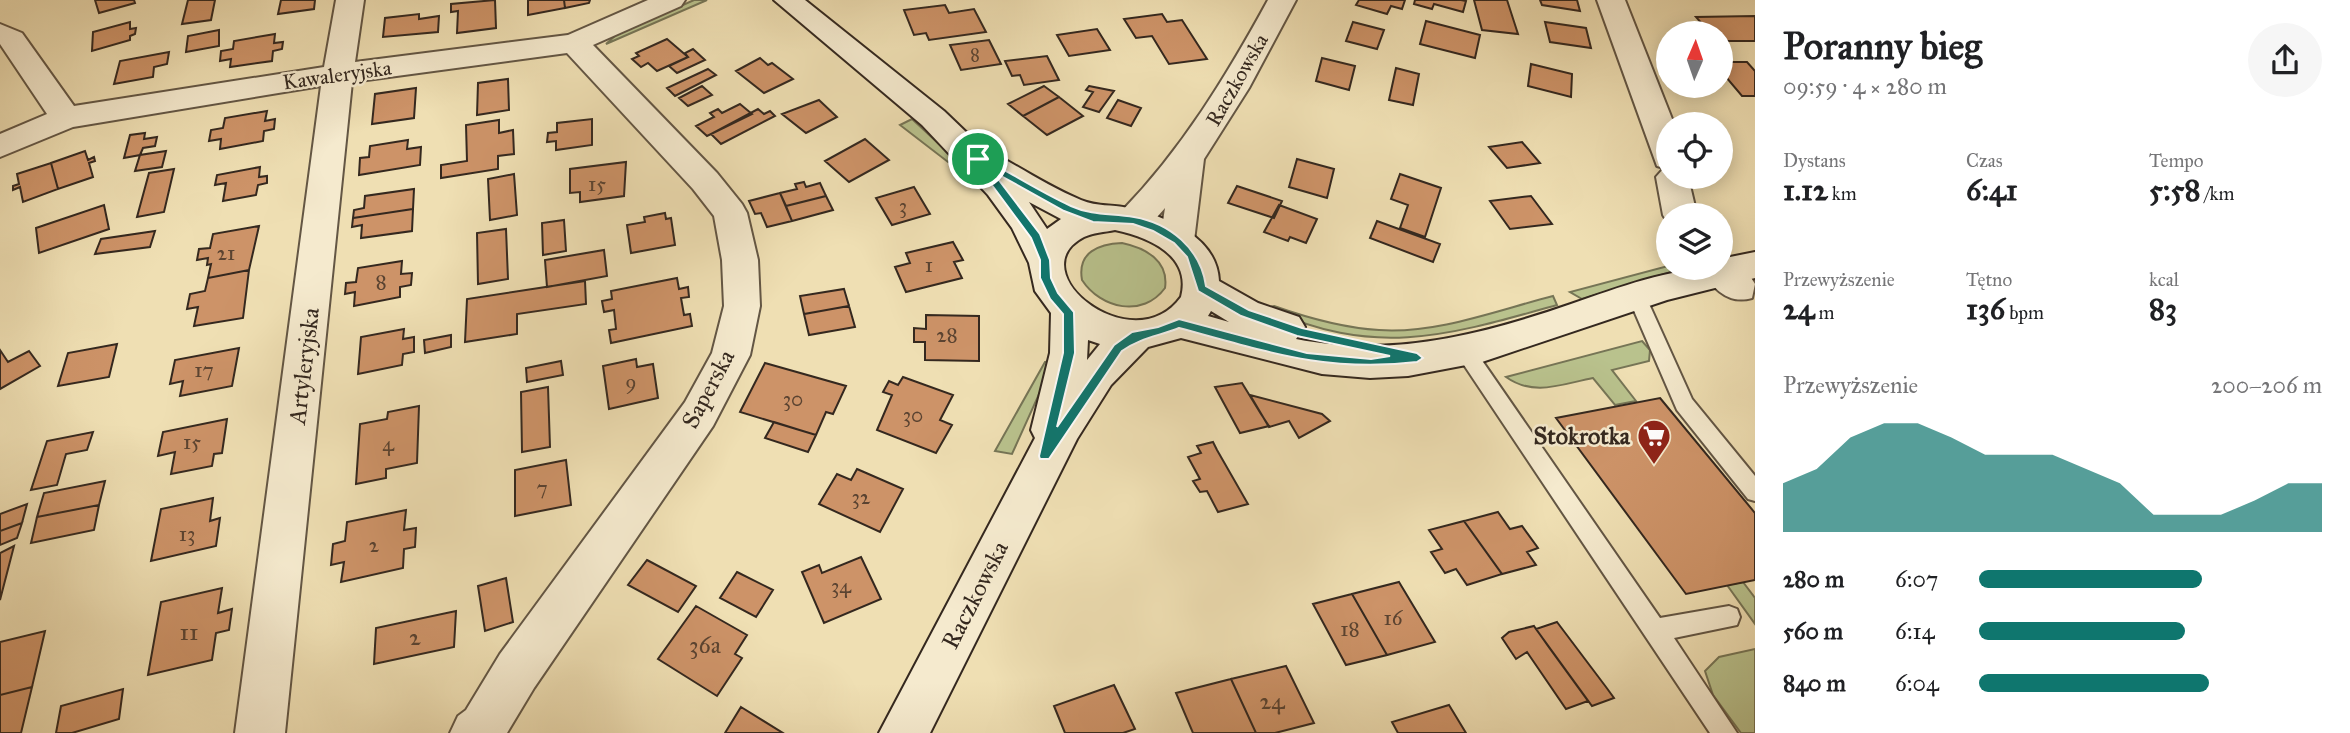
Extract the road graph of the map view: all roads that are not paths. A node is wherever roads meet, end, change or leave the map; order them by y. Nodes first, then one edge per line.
1 (350, 0) edge
2 (671, 0) edge
3 (788, 0) edge
4 (1282, 0) edge
5 (1611, 0) edge
6 (0, 33) edge
7 (574, 43) junction
8 (338, 74) junction
9 (66, 118) junction
10 (1656, 118) edge
11 (0, 146) edge
12 (978, 159) junction
13 (1189, 159) junction
14 (1097, 219) junction
15 (1133, 220) junction
16 (1177, 241) junction
17 (1045, 260) junction
18 (1738, 275) edge
19 (1201, 288) junction
20 (1641, 306) junction
21 (1069, 312) junction
22 (1577, 318) junction
23 (1179, 323) junction
24 (1136, 335) junction
25 (1465, 351) junction
26 (1417, 358) junction
27 (1045, 456) junction
28 (1755, 492) edge
29 (1729, 617) dead end
30 (1653, 631) junction
31 (260, 733) edge
32 (475, 733) edge
33 (904, 733) edge
34 (1725, 733) edge

1 - 8 street, Artyleryjska
2 - 7 street, Kawaleryjska
3 - 12 street
4 - 13 street, Raczkowska
5 - 10 street
6 - 9 street
7 - 8 street, Kawaleryjska
7 - 32 street, Saperska
8 - 9 street, Kawaleryjska
8 - 31 street, Artyleryjska
9 - 11 street, Kawaleryjska
12 - 14 street
12 - 17 street
13 - 15 street, Raczkowska
13 - 16 street, Raczkowska
14 - 15 street
14 - 17 street
15 - 16 street
16 - 19 street
17 - 21 street
18 - 20 street
18 - 22 street
19 - 23 street
19 - 26 street
20 - 22 street
20 - 28 lane
21 - 24 street
21 - 27 street, Raczkowska
22 - 25 street
23 - 24 street
23 - 26 street
24 - 27 street, Raczkowska
25 - 26 street
25 - 30 lane
27 - 33 street, Raczkowska
29 - 30 lane
30 - 34 lane

